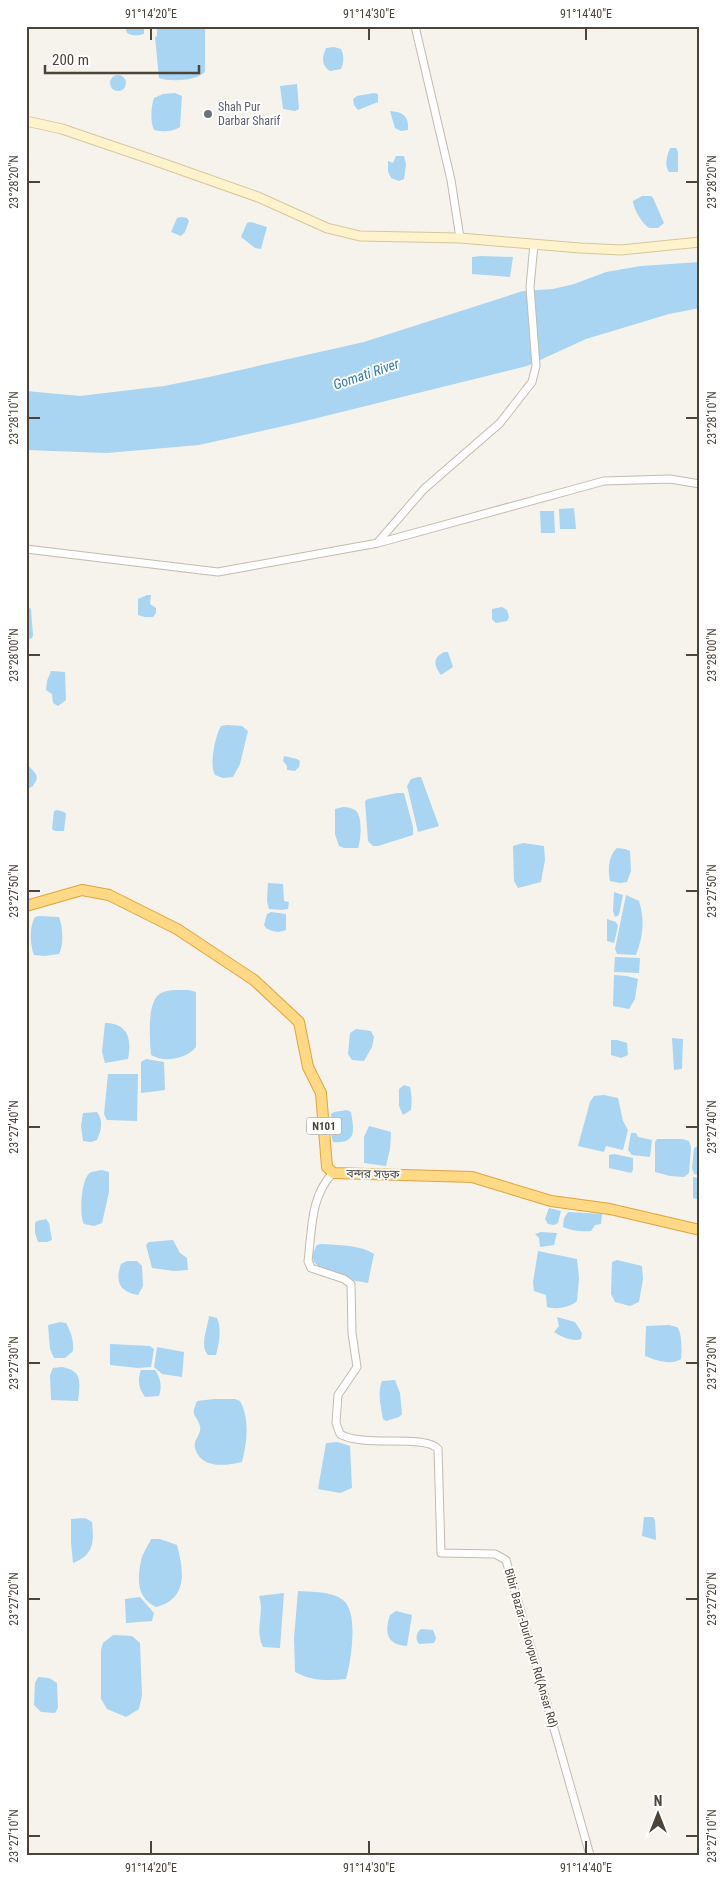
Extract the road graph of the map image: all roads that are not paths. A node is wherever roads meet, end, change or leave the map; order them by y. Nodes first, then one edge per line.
1 (415, 26) edge
2 (26, 121) edge
3 (460, 238) junction
4 (700, 242) edge
5 (534, 244) junction
6 (700, 484) edge
7 (378, 543) junction
8 (26, 548) edge
9 (26, 906) edge
10 (333, 1173) junction
11 (700, 1230) edge
12 (590, 1855) edge

1 - 3 street
2 - 3 main road
3 - 5 main road
4 - 5 main road
5 - 7 street
6 - 7 street
7 - 8 street
9 - 10 highway, বন্দর সড়ক / N101
10 - 11 highway, বন্দর সড়ক
10 - 12 street, Bibir Bazar-Durlovpur Rd(Ansar Rd)

